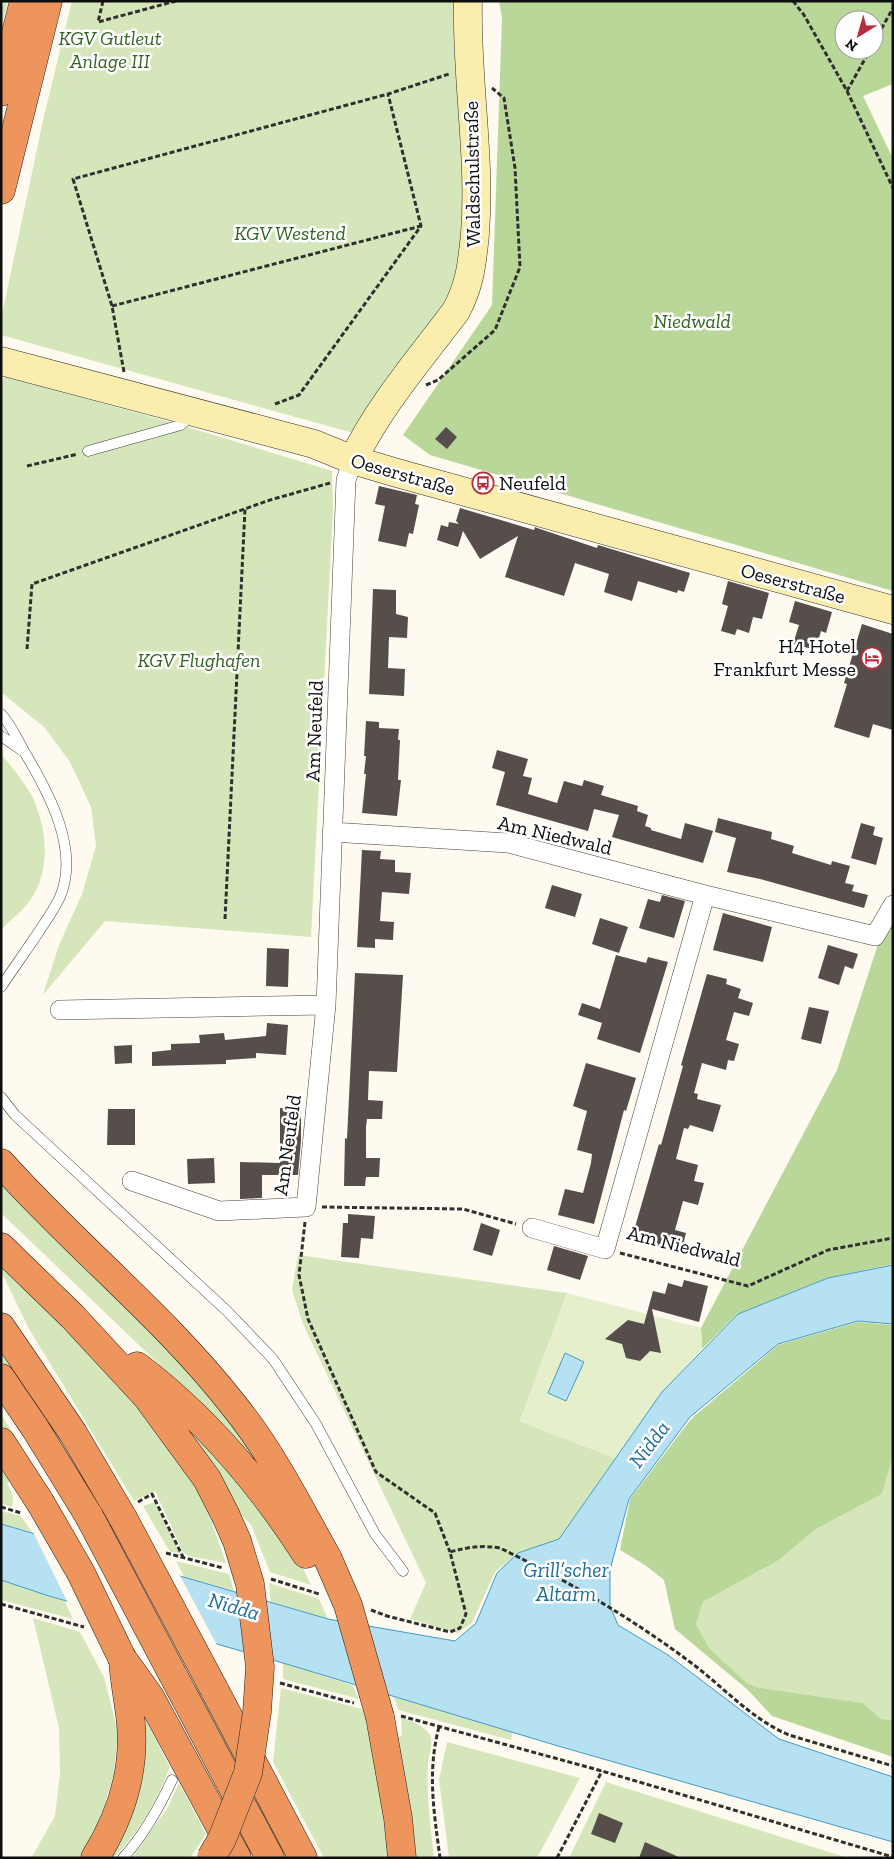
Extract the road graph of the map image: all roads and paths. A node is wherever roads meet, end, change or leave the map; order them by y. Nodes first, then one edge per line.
1 (24, 1) edge
2 (48, 1) edge
3 (103, 1) edge
4 (176, 1) edge
5 (468, 1) edge
6 (793, 1) edge
7 (893, 8) edge
8 (884, 24) edge
9 (864, 60) edge
10 (469, 68) junction
11 (847, 91) junction
12 (1, 92) edge
13 (388, 94) junction
14 (893, 188) edge
15 (1, 190) edge
16 (421, 226) junction
17 (112, 306) junction
18 (1, 361) edge
19 (120, 392) junction
20 (275, 404) dead end
21 (195, 412) junction
22 (88, 451) joint
23 (27, 466) dead end
24 (349, 470) junction
25 (245, 509) junction
26 (893, 610) edge
27 (27, 649) dead end
28 (1, 714) edge
29 (1, 736) edge
30 (25, 753) junction
31 (332, 832) junction
32 (705, 895) junction
33 (893, 905) edge
34 (225, 919) dead end
35 (1, 987) edge
36 (326, 1005) junction
37 (60, 1010) dead end
38 (1, 1097) edge
39 (1, 1163) edge
40 (132, 1181) dead end
41 (306, 1207) junction
42 (532, 1228) joint
43 (893, 1238) edge
44 (1, 1247) edge
45 (605, 1249) junction
46 (72, 1316) junction
47 (1, 1327) edge
48 (1, 1378) edge
49 (1, 1442) edge
50 (1, 1507) edge
51 (29, 1507) junction
52 (130, 1510) junction
53 (450, 1552) junction
54 (319, 1559) junction
55 (228, 1569) dead end
56 (403, 1571) dead end
57 (264, 1578) dead end
58 (326, 1596) dead end
59 (1, 1604) edge
60 (362, 1607) dead end
61 (72, 1624) dead end
62 (122, 1658) junction
63 (893, 1766) edge
64 (602, 1771) junction
65 (172, 1780) dead end
66 (893, 1857) edge
67 (94, 1858) edge
68 (123, 1858) edge
69 (211, 1858) edge
70 (237, 1858) edge
71 (270, 1858) edge
72 (303, 1858) edge
73 (402, 1858) edge
74 (440, 1858) edge
75 (557, 1858) edge

1 - 12 highway
2 - 15 highway
3 - 4 path
5 - 10 street, Waldschulstraße
6 - 11 path
7 - 8 path
9 - 11 path
10 - 13 path
10 - 24 street, Waldschulstraße
11 - 14 path
13 - 16 path
13 - 17 path
16 - 17 path
16 - 20 path
17 - 19 path
18 - 19 street, Oeserstraße
19 - 21 street, Oeserstraße
21 - 22 lane
21 - 24 street, Oeserstraße
22 - 23 path
24 - 25 path
24 - 26 street, Oeserstraße
24 - 31 street, Am Neufeld
25 - 27 path
25 - 34 path
28 - 30 lane
29 - 30 lane
30 - 35 lane
31 - 32 street, Am Niedwald
31 - 36 street, Am Neufeld
32 - 33 street, Am Niedwald
32 - 45 street, Am Niedwald
36 - 37 street
36 - 41 street, Am Neufeld
38 - 56 lane
39 - 54 highway
40 - 41 street, Am Neufeld
41 - 42 path
41 - 53 path
42 - 45 street, Am Niedwald
43 - 45 path, Am Niedwald
44 - 46 highway
46 - 54 highway
46 - 69 highway, bridge
47 - 52 highway
48 - 71 highway, bridge
49 - 51 highway
50 - 51 path
51 - 62 highway, bridge
52 - 55 path
52 - 72 highway, bridge
53 - 60 path
53 - 63 path
54 - 73 highway, bridge
57 - 58 path
59 - 61 path
62 - 67 highway
62 - 70 highway
64 - 66 path
64 - 74 path
64 - 75 path
65 - 68 lane

